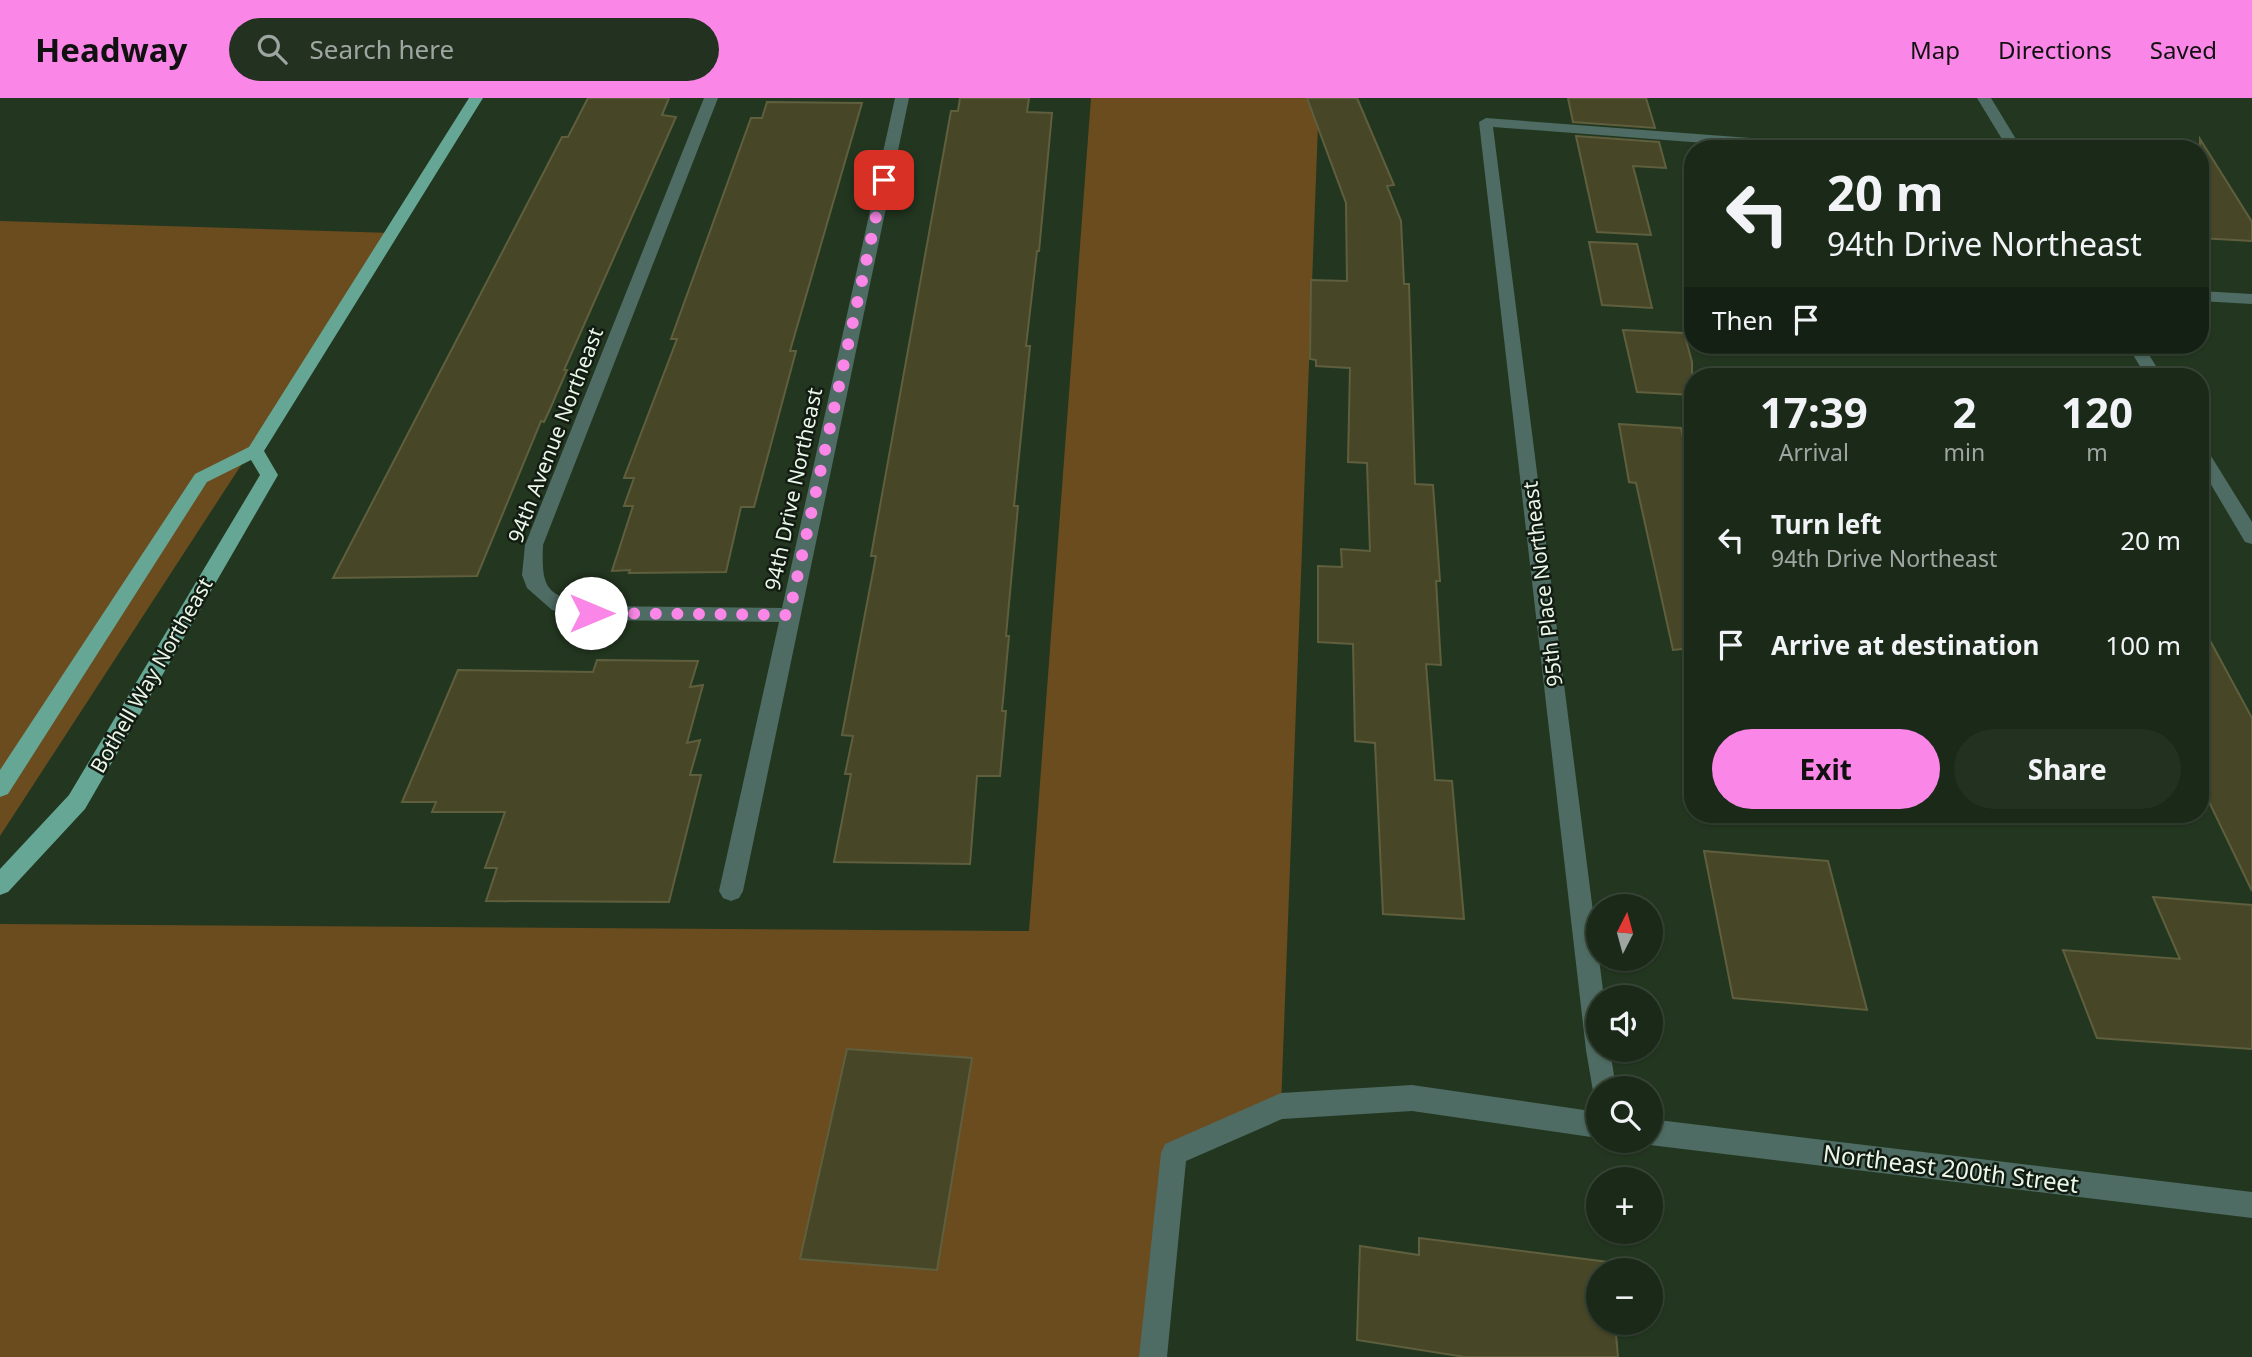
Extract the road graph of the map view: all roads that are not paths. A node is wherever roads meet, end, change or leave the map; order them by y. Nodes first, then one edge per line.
1 (476, 98) edge
2 (711, 98) edge
3 (902, 98) edge
4 (1984, 98) edge
5 (1723, 140) edge
6 (2010, 140) edge
7 (2209, 297) edge
8 (2252, 299) edge
9 (255, 451) junction
10 (2209, 467) edge
11 (2252, 537) edge
12 (789, 615) junction
13 (0, 788) edge
14 (0, 885) edge
15 (731, 891) dead end
16 (1590, 985) edge
17 (1586, 1123) edge
18 (1663, 1134) edge
19 (2252, 1205) edge
20 (1153, 1357) edge

1 - 9 main road
2 - 12 street, 94th Avenue Northeast
3 - 12 street, 94th Drive Northeast
4 - 6 street
5 - 16 street, 95th Place Northeast
7 - 8 street
9 - 13 main road
9 - 14 main road, Bothell Way Northeast
10 - 11 street
12 - 15 street, 94th Drive Northeast
17 - 20 street
18 - 19 street, Northeast 200th Street

